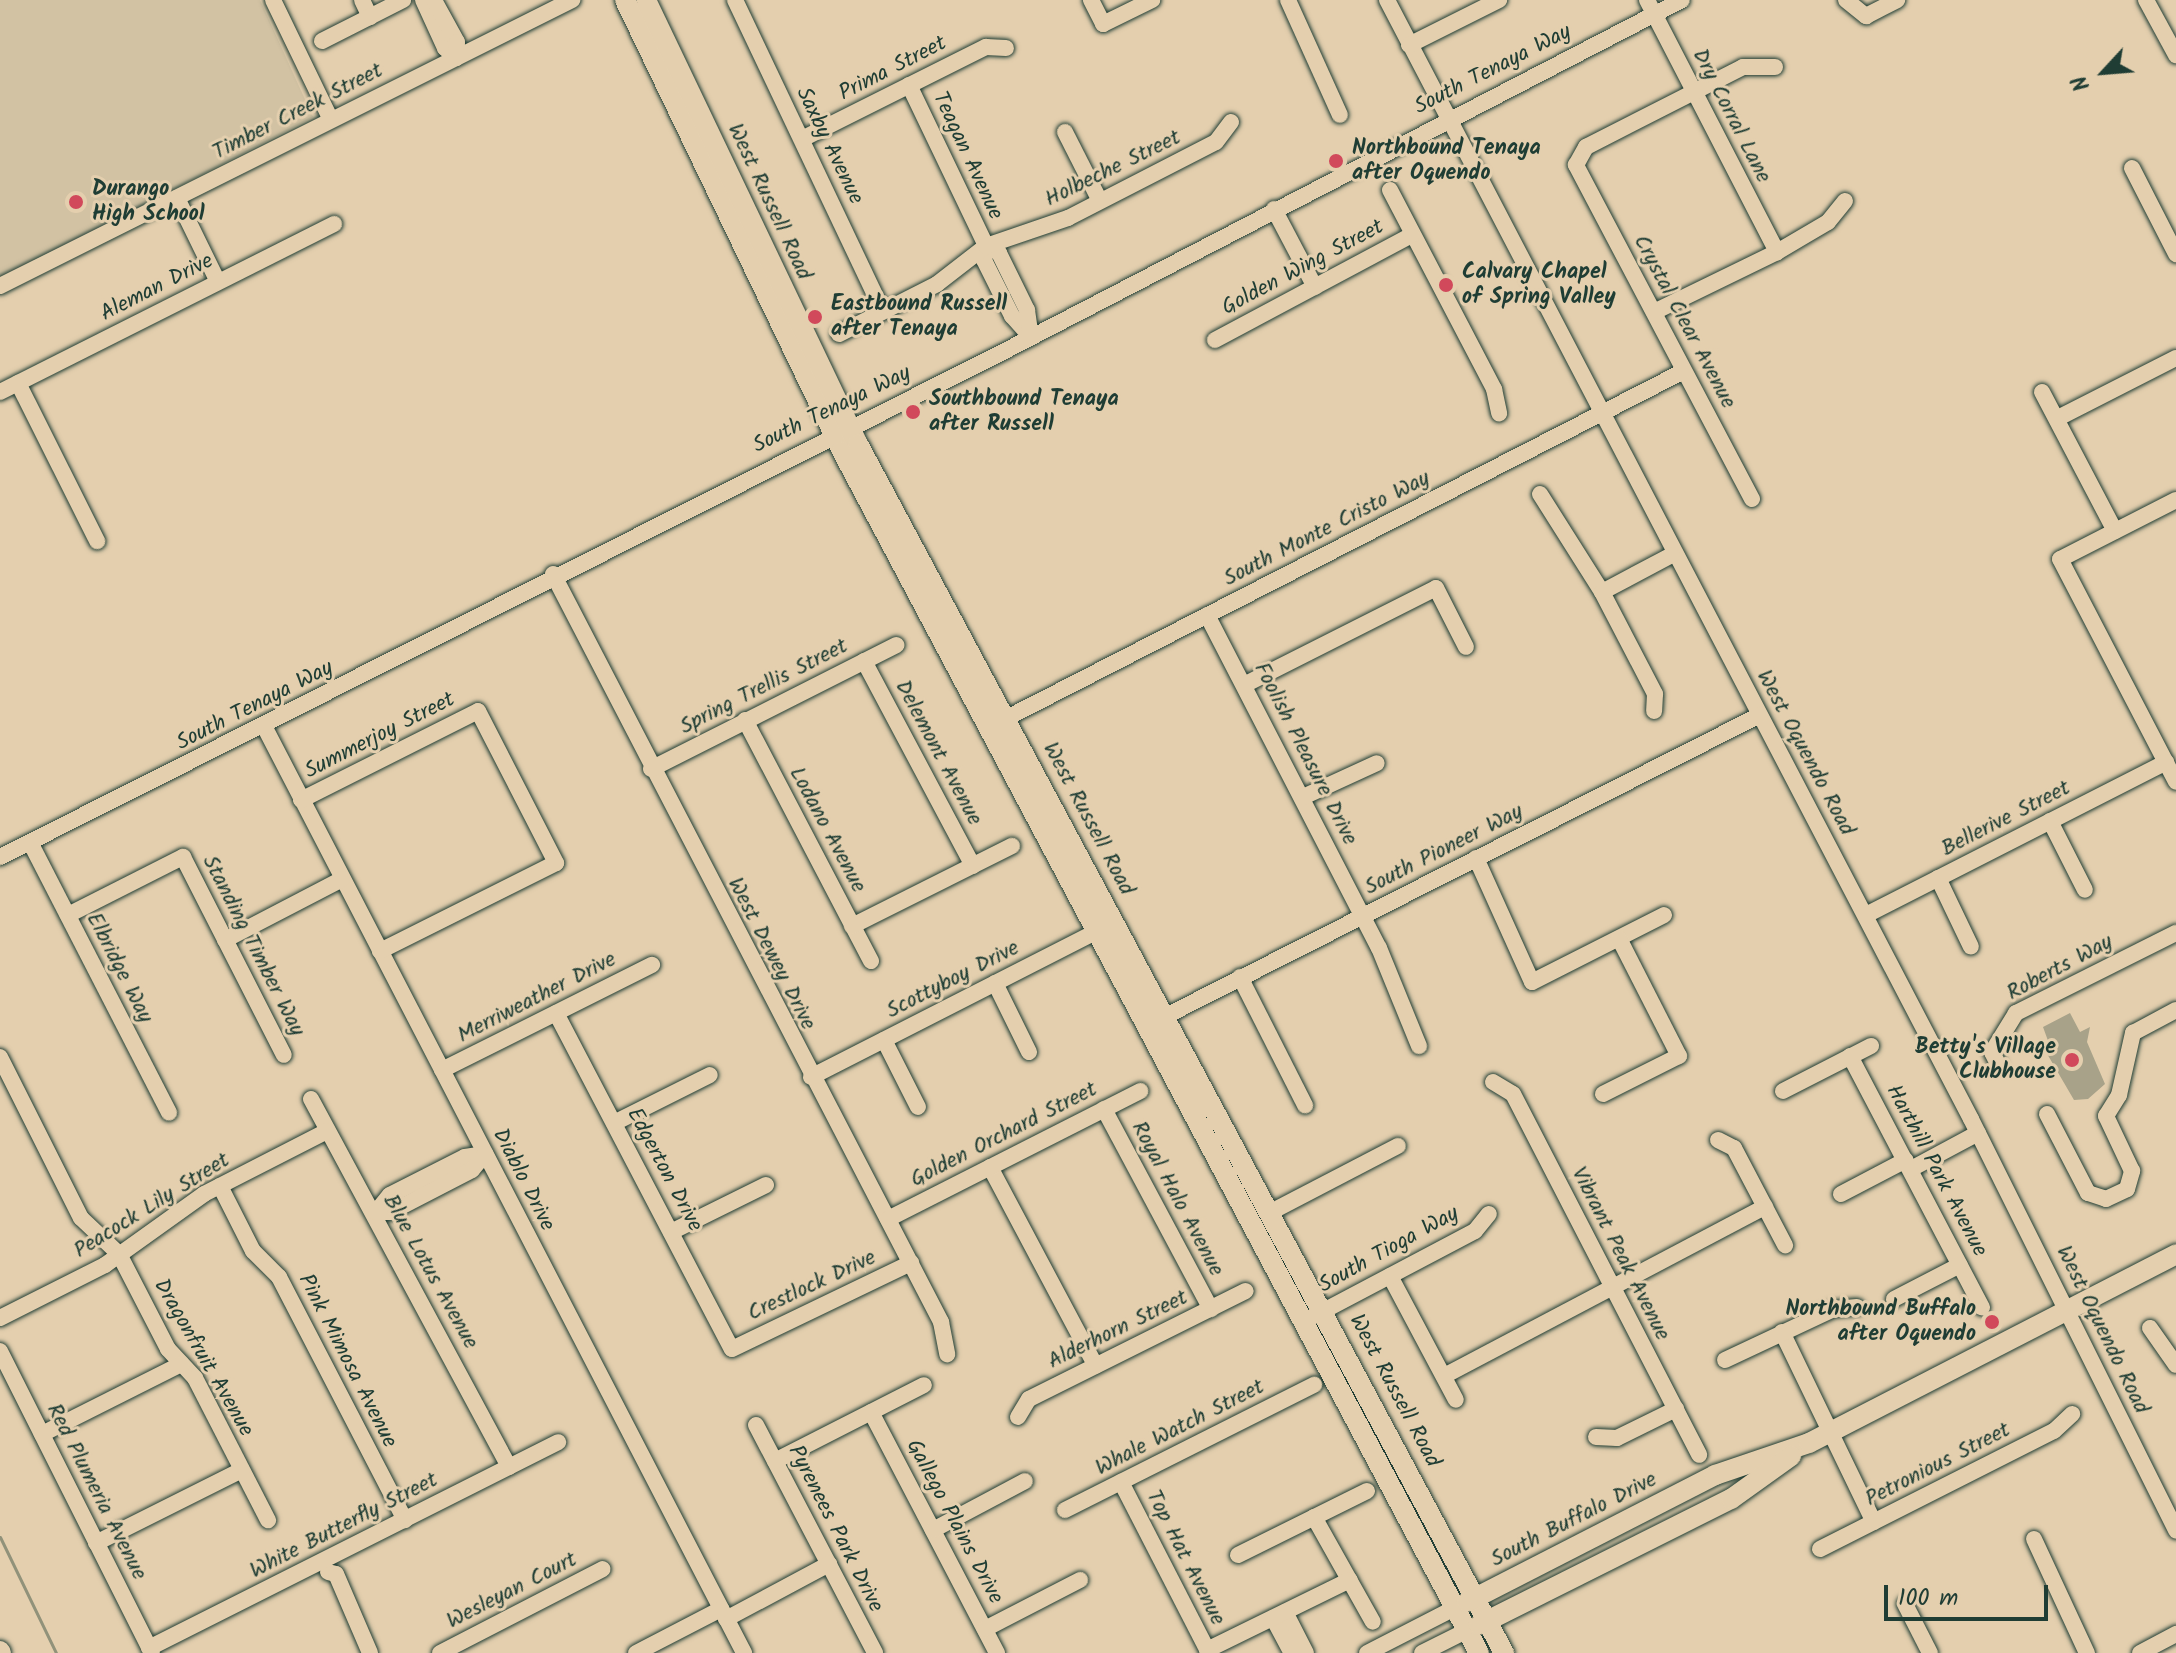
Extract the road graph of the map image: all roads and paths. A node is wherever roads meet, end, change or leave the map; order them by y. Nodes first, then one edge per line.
1 (273, 0) edge
2 (362, 0) edge
3 (403, 0) edge
4 (423, 0) edge
5 (434, 0) edge
6 (572, 0) edge
7 (625, 0) edge
8 (646, 0) edge
9 (735, 0) edge
10 (1091, 0) edge
11 (1152, 0) edge
12 (1288, 0) edge
13 (1387, 0) edge
14 (1499, 0) edge
15 (1682, 0) edge
16 (1846, 0) edge
17 (1897, 0) edge
18 (2146, 0) edge
19 (1650, 7) edge
20 (370, 17) junction
21 (322, 41) dead end
22 (1409, 45) junction
23 (2174, 45) edge
24 (1006, 48) dead end
25 (456, 58) junction
26 (1775, 67) dead end
27 (909, 85) junction
28 (1695, 93) junction
29 (1340, 115) dead end
30 (1446, 117) junction
31 (331, 120) junction
32 (1231, 122) dead end
33 (1065, 132) dead end
34 (802, 139) junction
35 (2132, 168) dead end
36 (1390, 190) dead end
37 (177, 198) junction
38 (1100, 201) junction
39 (1845, 201) dead end
40 (1274, 209) junction
41 (334, 224) dead end
42 (1412, 235) junction
43 (986, 246) junction
44 (1777, 252) junction
45 (2176, 254) edge
46 (218, 282) junction
47 (0, 286) edge
48 (1315, 287) junction
49 (883, 311) junction
50 (1654, 312) junction
51 (839, 334) dead end
52 (1031, 337) junction
53 (1215, 340) dead end
54 (2176, 358) edge
55 (1684, 371) junction
56 (18, 383) junction
57 (0, 392) edge
58 (2042, 392) dead end
59 (1499, 413) dead end
60 (1602, 415) junction
61 (2058, 418) junction
62 (841, 429) junction
63 (1540, 494) dead end
64 (1752, 499) dead end
65 (2176, 500) edge
66 (2115, 531) junction
67 (97, 541) dead end
68 (1672, 555) junction
69 (553, 574) junction
70 (1602, 592) junction
71 (1207, 615) junction
72 (896, 645) dead end
73 (1466, 647) dead end
74 (864, 661) junction
75 (1244, 685) junction
76 (1654, 711) dead end
77 (1760, 715) junction
78 (745, 720) junction
79 (999, 723) junction
80 (264, 726) junction
81 (2166, 762) junction
82 (1377, 763) dead end
83 (651, 769) junction
84 (2176, 782) edge
85 (1303, 797) junction
86 (301, 800) junction
87 (2050, 821) junction
88 (31, 844) junction
89 (1012, 846) dead end
90 (0, 857) edge
91 (1476, 858) junction
92 (973, 866) junction
93 (1938, 878) junction
94 (342, 879) junction
95 (2085, 890) dead end
96 (68, 915) junction
97 (1363, 915) junction
98 (1664, 915) dead end
99 (1866, 915) junction
100 (852, 926) junction
101 (1106, 926) junction
102 (2176, 933) edge
103 (1619, 938) junction
104 (225, 940) junction
105 (1971, 947) dead end
106 (380, 951) junction
107 (871, 961) dead end
108 (652, 965) dead end
109 (1240, 977) junction
110 (995, 983) junction
111 (2176, 1010) edge
112 (556, 1013) junction
113 (1157, 1020) junction
114 (884, 1040) junction
115 (1419, 1046) dead end
116 (1871, 1046) dead end
117 (1029, 1052) dead end
118 (284, 1055) dead end
119 (1850, 1056) junction
120 (0, 1057) edge
121 (1998, 1064) dead end
122 (442, 1070) junction
123 (710, 1075) dead end
124 (811, 1077) junction
125 (1493, 1082) dead end
126 (1140, 1091) dead end
127 (1783, 1091) dead end
128 (1603, 1094) dead end
129 (311, 1099) dead end
130 (1305, 1105) dead end
131 (918, 1107) dead end
132 (1104, 1109) junction
133 (169, 1113) dead end
134 (2047, 1114) dead end
135 (614, 1123) junction
136 (327, 1131) junction
137 (1978, 1133) junction
138 (1718, 1140) dead end
139 (1398, 1146) dead end
140 (485, 1154) junction
141 (1909, 1164) junction
142 (990, 1167) junction
143 (766, 1185) dead end
144 (220, 1186) junction
145 (1841, 1194) dead end
146 (1765, 1207) junction
147 (376, 1212) junction
148 (1271, 1212) junction
149 (1489, 1214) dead end
150 (888, 1219) junction
151 (671, 1232) junction
152 (1785, 1245) dead end
153 (119, 1254) junction
154 (2176, 1254) edge
155 (911, 1263) junction
156 (1960, 1265) junction
157 (1390, 1276) junction
158 (1613, 1286) junction
159 (1246, 1291) dead end
160 (1894, 1299) dead end
161 (1857, 1307) dead end
162 (1982, 1307) dead end
163 (1211, 1309) junction
164 (2069, 1310) junction
165 (1316, 1315) junction
166 (0, 1318) edge
167 (2150, 1328) dead end
168 (1782, 1332) junction
169 (732, 1349) joint
170 (0, 1351) edge
171 (947, 1354) dead end
172 (1725, 1360) dead end
173 (181, 1364) junction
174 (2176, 1365) edge
175 (1096, 1366) junction
176 (1444, 1376) junction
177 (924, 1385) dead end
178 (1314, 1385) dead end
179 (1456, 1400) dead end
180 (1676, 1409) junction
181 (871, 1412) junction
182 (2072, 1414) dead end
183 (1018, 1417) dead end
184 (756, 1425) dead end
185 (1832, 1431) junction
186 (42, 1434) junction
187 (1596, 1437) dead end
188 (558, 1442) dead end
189 (1809, 1443) junction
190 (1699, 1455) dead end
191 (775, 1461) junction
192 (509, 1467) junction
193 (242, 1470) junction
194 (1025, 1481) dead end
195 (1121, 1482) junction
196 (1367, 1491) dead end
197 (1065, 1510) dead end
198 (1314, 1517) junction
199 (268, 1520) dead end
200 (405, 1520) junction
201 (2174, 1520) edge
202 (1874, 1522) junction
203 (933, 1530) junction
204 (2034, 1539) dead end
205 (96, 1543) junction
206 (1820, 1549) dead end
207 (1238, 1555) dead end
208 (829, 1564) junction
209 (325, 1567) junction
210 (603, 1569) dead end
211 (1080, 1580) dead end
212 (1350, 1580) junction
213 (1477, 1597) junction
214 (1905, 1604) dead end
215 (1457, 1607) junction
216 (724, 1614) junction
217 (1279, 1615) junction
218 (1489, 1620) junction
219 (1373, 1622) dead end
220 (985, 1629) junction
221 (1468, 1630) junction
222 (2176, 1634) edge
223 (150, 1650) edge
224 (1208, 1651) edge
225 (370, 1653) edge
226 (440, 1653) edge
227 (636, 1653) edge
228 (744, 1653) edge
229 (875, 1653) edge
230 (997, 1653) edge
231 (1292, 1653) edge
232 (1306, 1653) edge
233 (1367, 1653) edge
234 (1422, 1653) edge
235 (1479, 1653) edge
236 (1504, 1653) edge
237 (1930, 1653) edge
238 (2087, 1653) edge
239 (2140, 1653) edge

1 - 31 street
2 - 20 street
3 - 20 street
4 - 25 street
5 - 25 street
6 - 25 street, Timber Creek Street
7 - 62 main road, West Russell Road
8 - 62 main road, West Russell Road
9 - 34 street, Saxby Avenue
10 - 11 street
12 - 29 street
13 - 22 street, West Oquendo Road
14 - 22 street
15 - 19 street, South Tenaya Way
16 - 17 street
18 - 23 street
19 - 28 street, Dry Corral Lane
19 - 30 street, South Tenaya Way
20 - 21 street
22 - 30 street, West Oquendo Road
24 - 27 street, Prima Street
25 - 31 street, Timber Creek Street
26 - 28 street
27 - 34 street, Prima Street
27 - 43 street, Teagan Avenue
28 - 44 street, Dry Corral Lane
28 - 50 street, Crystal Clear Avenue
30 - 40 street, South Tenaya Way
30 - 60 street, West Oquendo Road
31 - 37 street, Timber Creek Street
32 - 38 street, Holbeche Street
33 - 38 street
34 - 49 street, Saxby Avenue
35 - 45 street
36 - 42 street
37 - 46 street
37 - 47 street, Timber Creek Street
38 - 43 street, Holbeche Street
39 - 44 street
40 - 48 street
40 - 52 street, South Tenaya Way
41 - 46 street, Aleman Drive
42 - 48 street, Golden Wing Street
42 - 59 street
43 - 49 street, Holbeche Street
43 - 52 street, Teagan Avenue
44 - 50 street
46 - 56 street, Aleman Drive
48 - 53 street, Golden Wing Street
49 - 51 street, Holbeche Street
50 - 55 street, Crystal Clear Avenue
52 - 62 street, South Tenaya Way
54 - 61 street
55 - 60 street, South Monte Cristo Way
55 - 64 street, Crystal Clear Avenue
56 - 57 street, Aleman Drive
56 - 67 street
58 - 61 street
60 - 68 street, West Oquendo Road
60 - 71 street, South Monte Cristo Way
61 - 66 street
62 - 69 street, South Tenaya Way
62 - 79 main road, West Russell Road
63 - 70 street
65 - 66 street
66 - 81 street
68 - 70 street
68 - 77 street, West Oquendo Road
69 - 80 street, South Tenaya Way
69 - 83 street, West Dewey Drive
70 - 76 street
71 - 75 street, Foolish Pleasure Drive
71 - 79 street, South Monte Cristo Way
72 - 74 street, Spring Trellis Street
73 - 75 street
74 - 78 street, Spring Trellis Street
74 - 92 street, Delemont Avenue
75 - 85 street, Foolish Pleasure Drive
77 - 91 street, South Pioneer Way
77 - 99 street, West Oquendo Road
78 - 83 street, Spring Trellis Street
78 - 100 street, Lodano Avenue
79 - 101 main road, West Russell Road
80 - 86 street, Diablo Drive
80 - 88 street, South Tenaya Way
81 - 84 street
81 - 87 street, Bellerive Street
82 - 85 street
83 - 124 street, West Dewey Drive
85 - 97 street, Foolish Pleasure Drive
86 - 94 street, Diablo Drive
86 - 106 street, Summerjoy Street
87 - 93 street, Bellerive Street
87 - 95 street
88 - 90 street, South Tenaya Way
88 - 96 street, Elbridge Way
89 - 92 street
91 - 97 street, South Pioneer Way
91 - 103 street
92 - 100 street
93 - 99 street, Bellerive Street
93 - 105 street
94 - 104 street
94 - 106 street, Diablo Drive
96 - 104 street, Standing Timber Way
96 - 133 street, Elbridge Way
97 - 109 street, South Pioneer Way
97 - 115 street, Foolish Pleasure Drive
98 - 103 street
99 - 137 street, West Oquendo Road
100 - 107 street, Lodano Avenue
101 - 110 street, Scottyboy Drive
101 - 113 main road, West Russell Road
102 - 121 street, Roberts Way
103 - 128 street
104 - 118 street, Standing Timber Way
106 - 122 street, Diablo Drive
108 - 112 street, Merriweather Drive
109 - 113 street, South Pioneer Way
109 - 130 street
110 - 114 street, Scottyboy Drive
110 - 117 street
111 - 134 street
112 - 122 street, Merriweather Drive
112 - 135 street, Edgerton Drive
113 - 148 main road, West Russell Road
113 - 165 main road, West Russell Road
114 - 124 street, Scottyboy Drive
114 - 131 street
116 - 119 street
119 - 127 street
119 - 141 street, Harthill Park Avenue
120 - 153 street, Dragonfruit Avenue
122 - 140 street, Diablo Drive
123 - 135 street
124 - 150 street, West Dewey Drive
125 - 158 street, Vibrant Peak Avenue
126 - 132 street, Golden Orchard Street
129 - 136 street, Blue Lotus Avenue
132 - 142 street, Golden Orchard Street
132 - 163 street, Royal Halo Avenue
135 - 151 street, Edgerton Drive
136 - 144 street, Peacock Lily Street
136 - 147 street, Blue Lotus Avenue
137 - 141 street
137 - 164 street, West Oquendo Road
138 - 146 street
139 - 148 street
140 - 147 street
140 - 216 street, Diablo Drive
141 - 145 street
141 - 156 street, Harthill Park Avenue
142 - 150 street, Golden Orchard Street
142 - 175 street
143 - 151 street
144 - 153 street, Peacock Lily Street
144 - 200 street, Pink Mimosa Avenue
146 - 152 street
146 - 158 street
147 - 192 street, Blue Lotus Avenue
148 - 165 main road, West Russell Road
149 - 157 street, South Tioga Way
150 - 155 street, West Dewey Drive
151 - 169 street, Edgerton Drive
153 - 166 street, Peacock Lily Street
153 - 173 street, Dragonfruit Avenue
154 - 164 main road, South Buffalo Drive
155 - 169 street, Crestlock Drive
155 - 171 street, West Dewey Drive
156 - 160 street
156 - 162 street, Harthill Park Avenue
157 - 165 street, South Tioga Way
157 - 176 street
158 - 176 street
158 - 180 street, Vibrant Peak Avenue
159 - 163 street, Alderhorn Street
161 - 168 street
163 - 175 street, Alderhorn Street
164 - 185 main road, South Buffalo Drive
164 - 201 street, West Oquendo Road
165 - 213 main road, West Russell Road
165 - 215 main road, West Russell Road
167 - 174 street
168 - 172 street
168 - 185 street
170 - 186 street, Red Plumeria Avenue
173 - 186 street
173 - 193 street, Dragonfruit Avenue
175 - 183 street, Alderhorn Street
176 - 179 street
177 - 181 street
178 - 195 street, Whale Watch Street
180 - 187 street
180 - 190 street, Vibrant Peak Avenue
181 - 191 street
181 - 203 street, Gallego Plains Drive
182 - 202 street, Petronious Street
184 - 191 street, Pyrenees Park Drive
185 - 189 main road, South Buffalo Drive
185 - 202 street
186 - 205 street, Red Plumeria Avenue
188 - 192 street, White Butterfly Street
189 - 213 main road, South Buffalo Drive
189 - 218 main road, South Buffalo Drive
191 - 208 street, Pyrenees Park Drive
192 - 200 street, White Butterfly Street
193 - 199 street, Dragonfruit Avenue
193 - 205 street
194 - 203 street
195 - 197 street, Whale Watch Street
195 - 224 street, Top Hat Avenue
196 - 198 street
198 - 207 street
198 - 212 street
200 - 209 street, White Butterfly Street
202 - 206 street, Petronious Street
203 - 220 street, Gallego Plains Drive
204 - 238 street
205 - 223 street, Red Plumeria Avenue
208 - 216 street
208 - 229 street, Pyrenees Park Drive
209 - 223 street, White Butterfly Street
209 - 225 street
210 - 226 street, Wesleyan Court
211 - 220 street
212 - 217 street
212 - 219 street
213 - 215 main road, South Buffalo Drive
213 - 218 main road, West Russell Road
214 - 237 street
215 - 221 main road, West Russell Road
215 - 233 street, South Buffalo Drive
216 - 227 street
216 - 228 street, Diablo Drive
217 - 224 street
217 - 231 street
217 - 232 street
218 - 221 main road, South Buffalo Drive
218 - 236 main road, West Russell Road
220 - 230 street, Gallego Plains Drive
221 - 234 street, South Buffalo Drive
221 - 235 main road, West Russell Road
222 - 239 street

